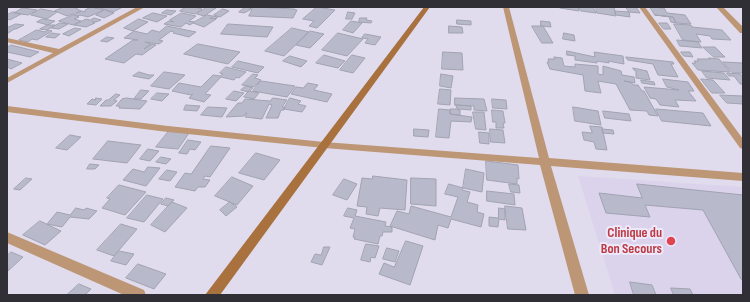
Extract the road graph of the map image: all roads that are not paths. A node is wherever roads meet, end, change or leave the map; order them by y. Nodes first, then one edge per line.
1 (142, 7) edge
2 (427, 7) edge
3 (506, 7) edge
4 (642, 7) edge
5 (719, 7) edge
6 (743, 31) edge
7 (7, 40) edge
8 (60, 52) junction
9 (7, 81) edge
10 (7, 108) edge
11 (324, 145) junction
12 (743, 146) edge
13 (545, 163) junction
14 (743, 177) edge
15 (7, 237) edge
16 (139, 295) edge
17 (212, 295) edge
18 (582, 295) edge

1 - 8 street
2 - 11 street
3 - 13 street
4 - 12 street
5 - 6 street
7 - 8 street
8 - 9 street
10 - 11 street
11 - 13 street
11 - 17 street
13 - 14 street
13 - 18 street
15 - 16 street

